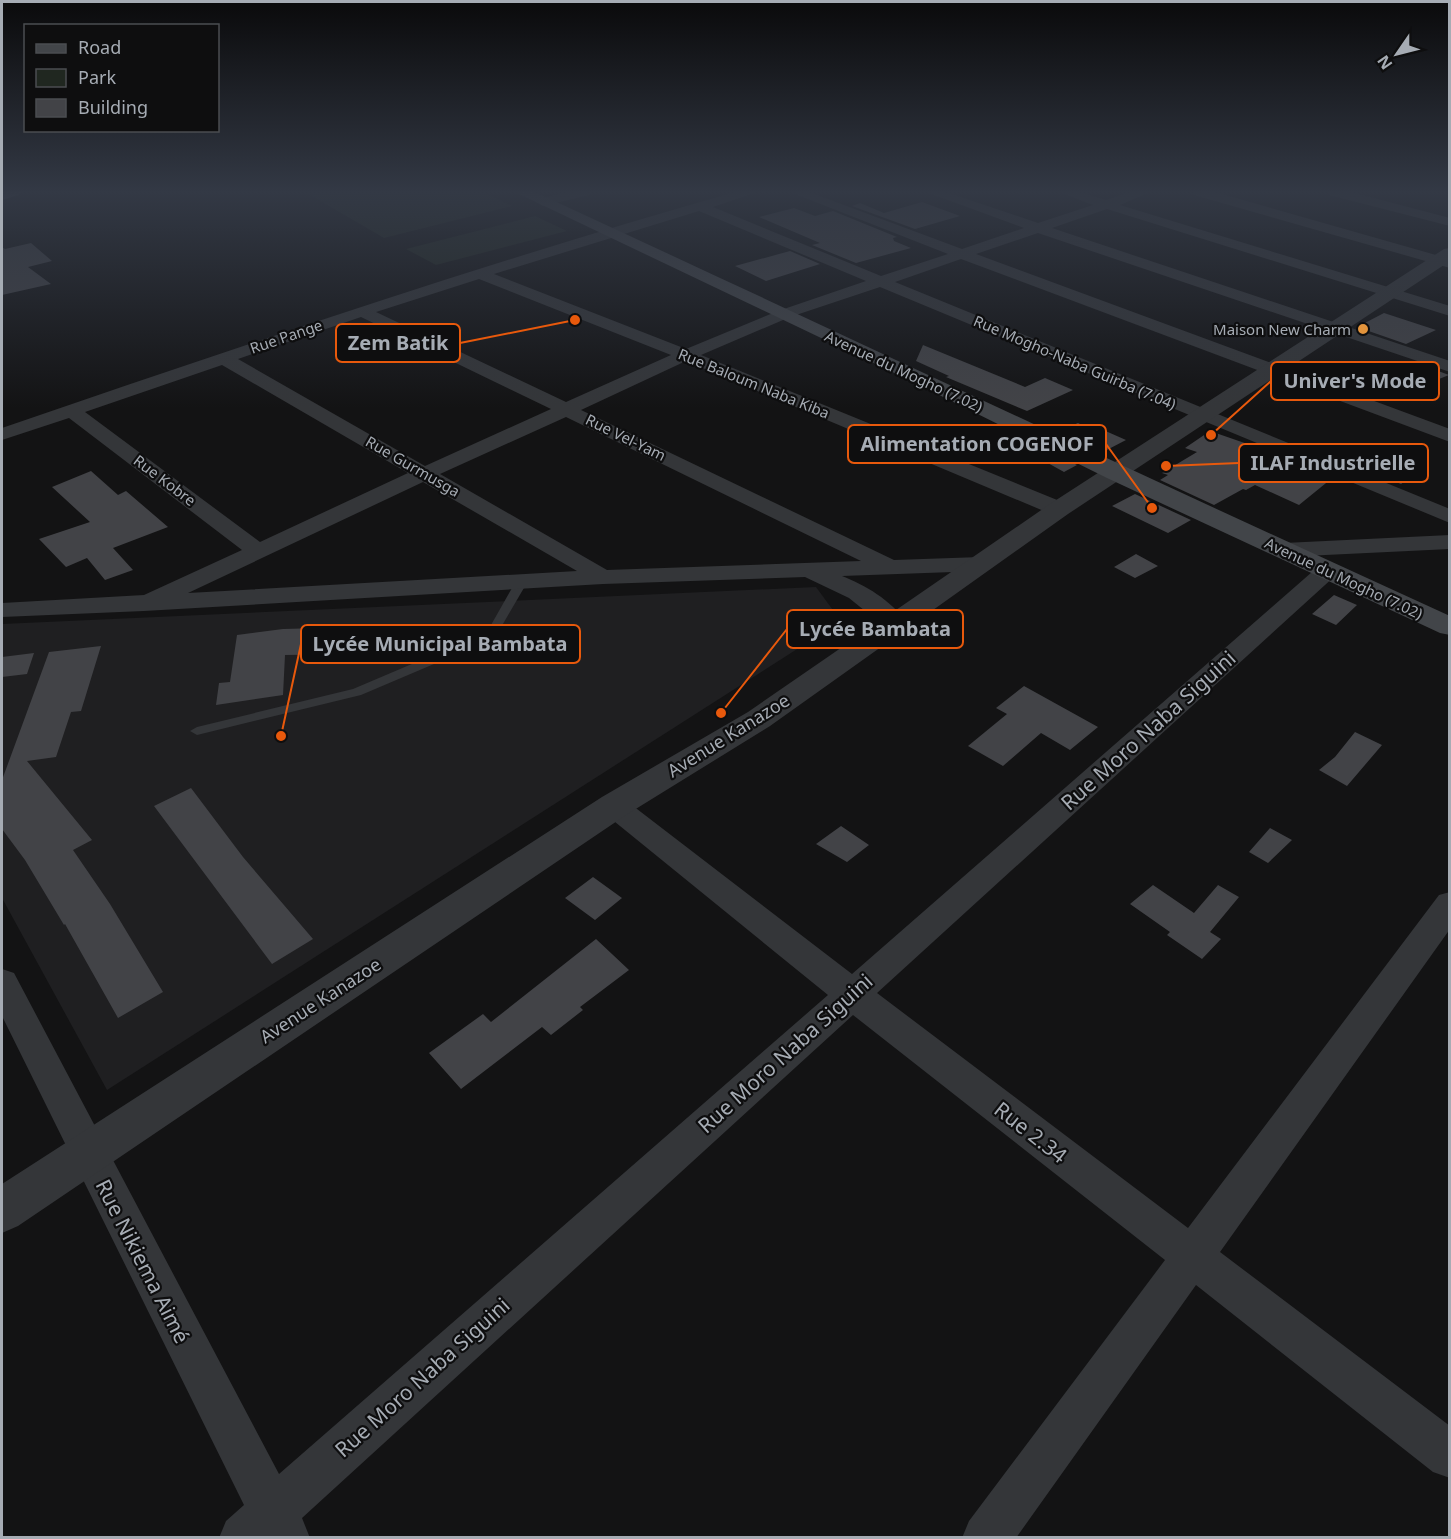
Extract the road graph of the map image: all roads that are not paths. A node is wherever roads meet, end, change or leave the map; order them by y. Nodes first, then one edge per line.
1 (512, 264) edge
2 (674, 264) edge
3 (838, 264) edge
4 (935, 264) edge
5 (985, 264) edge
6 (1143, 264) edge
7 (1296, 264) edge
8 (1438, 264) edge
9 (480, 274) junction
10 (882, 282) junction
11 (1388, 292) junction
12 (362, 311) junction
13 (1449, 311) edge
14 (784, 315) junction
15 (1335, 328) junction
16 (686, 356) junction
17 (223, 358) junction
18 (1449, 367) edge
19 (1272, 370) junction
20 (569, 409) junction
21 (72, 411) junction
22 (1203, 416) junction
23 (2, 434) edge
24 (1449, 436) edge
25 (426, 473) junction
26 (1115, 473) junction
27 (1059, 509) junction
28 (1449, 518) edge
29 (1449, 542) edge
30 (257, 550) junction
31 (1284, 550) junction
32 (981, 564) junction
33 (889, 566) junction
34 (802, 569) junction
35 (1328, 570) junction
36 (603, 577) junction
37 (522, 581) junction
38 (2, 589) edge
39 (144, 604) junction
40 (11, 610) edge
41 (894, 622) junction
42 (1449, 627) edge
43 (197, 731) dead end
44 (614, 806) junction
45 (1449, 904) edge
46 (2, 983) edge
47 (852, 994) junction
48 (88, 1154) junction
49 (2, 1210) edge
50 (1191, 1255) junction
51 (1449, 1455) edge
52 (267, 1528) edge
53 (986, 1538) edge

1 - 9 street, Rue Pange
2 - 14 main road, Avenue du Mogho (7.02)
3 - 10 street, Rue Mogho-Naba Guirba (7.04)
4 - 10 street
5 - 19 street
6 - 15 street
7 - 11 street
8 - 11 street, Avenue Kanazoe
9 - 12 street, Rue Pange
9 - 16 street, Rue Baloum Naba Kiba
10 - 14 street
10 - 22 street, Rue Mogho-Naba Guirba (7.04)
11 - 13 street
11 - 15 street, Avenue Kanazoe
12 - 17 street, Rue Pange
12 - 20 street, Rue Vel-Yam
14 - 16 street
14 - 26 main road, Avenue du Mogho (7.02)
15 - 18 street
15 - 19 street, Avenue Kanazoe
16 - 20 street
16 - 27 street, Rue Baloum Naba Kiba
17 - 21 street, Rue Pange
17 - 25 street, Rue Gurmusga
19 - 22 street, Avenue Kanazoe
19 - 24 street
20 - 25 street
20 - 33 street, Rue Vel-Yam
21 - 23 street, Rue Pange
21 - 30 street, Rue Kobre
22 - 26 street, Avenue Kanazoe
22 - 28 street, Rue Mogho-Naba Guirba (7.04)
25 - 30 street
25 - 36 street, Rue Gurmusga
26 - 27 street, Avenue Kanazoe
26 - 31 main road, Avenue du Mogho (7.02)
27 - 32 street, Avenue Kanazoe
29 - 31 street
30 - 39 street
31 - 35 main road, Avenue du Mogho (7.02)
32 - 33 street
32 - 41 street, Avenue Kanazoe
33 - 34 street
34 - 36 street
34 - 41 street
35 - 42 main road, Avenue du Mogho (7.02)
35 - 47 street, Rue Moro Naba Siguini
36 - 37 street
37 - 39 street
37 - 43 lane
38 - 40 street
39 - 40 street
41 - 44 street, Avenue Kanazoe
44 - 47 street, Rue 2.34
44 - 48 street, Avenue Kanazoe
45 - 50 street
46 - 48 street, Rue Nikiema Aimé
47 - 50 street, Rue 2.34
47 - 52 street, Rue Moro Naba Siguini
48 - 49 street, Avenue Kanazoe
48 - 52 street, Rue Nikiema Aimé
50 - 51 street, Rue 2.34
50 - 53 street

